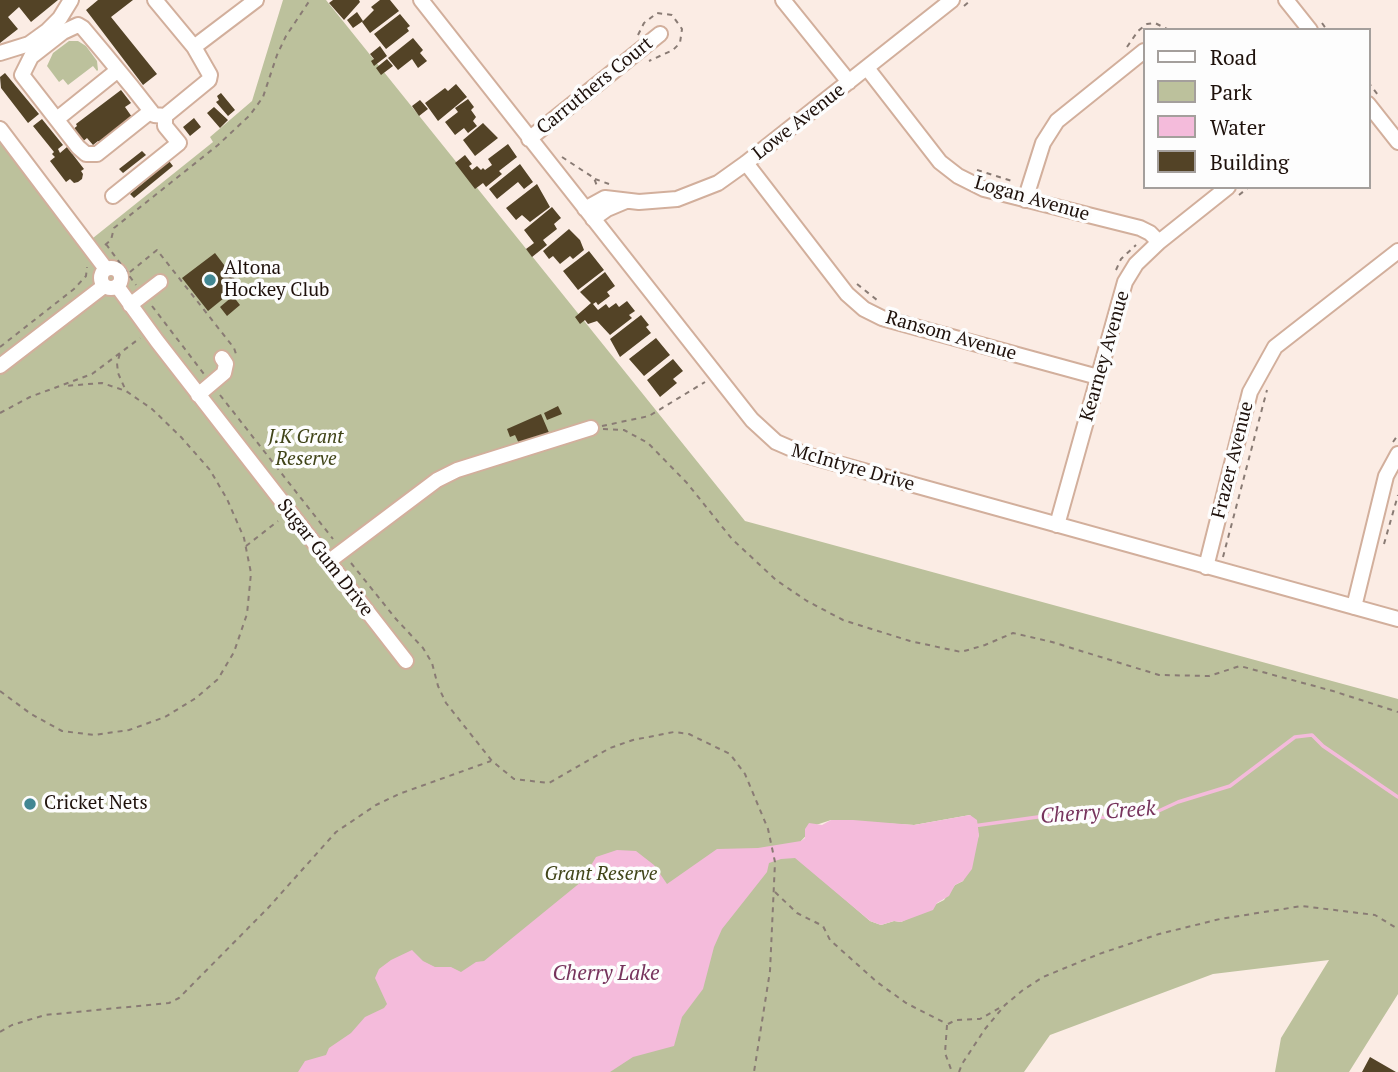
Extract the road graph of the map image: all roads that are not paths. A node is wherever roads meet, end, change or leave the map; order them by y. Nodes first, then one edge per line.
1 (71, 0) edge
2 (155, 0) edge
3 (256, 0) edge
4 (421, 0) edge
5 (783, 0) edge
6 (952, 0) edge
7 (1286, 0) edge
8 (1308, 28) edge
9 (68, 30) junction
10 (660, 34) dead end
11 (194, 47) junction
12 (0, 53) edge
13 (1142, 53) edge
14 (31, 57) junction
15 (0, 62) edge
16 (867, 68) junction
17 (118, 70) junction
18 (849, 82) junction
19 (1370, 107) edge
20 (158, 114) junction
21 (57, 119) junction
22 (0, 129) edge
23 (529, 139) junction
24 (1398, 142) edge
25 (746, 163) junction
26 (1233, 192) edge
27 (1027, 193) junction
28 (113, 196) dead end
29 (627, 201) junction
30 (589, 214) junction
31 (1159, 242) junction
32 (1398, 251) edge
33 (160, 282) dead end
34 (110, 286) junction
35 (130, 305) junction
36 (222, 358) dead end
37 (0, 366) edge
38 (1098, 377) junction
39 (198, 395) junction
40 (591, 428) road end
41 (1398, 454) edge
42 (1057, 524) junction
43 (1208, 561) junction
44 (328, 562) junction
45 (1354, 607) junction
46 (1398, 619) edge
47 (406, 662) dead end

1 - 9 street
1 - 12 street
2 - 11 street
3 - 11 street
4 - 23 street, McIntyre Drive
5 - 18 street
6 - 16 street, Lowe Avenue
7 - 8 street
9 - 14 street
9 - 17 street
10 - 23 street, Carruthers Court
11 - 20 street
13 - 27 street
14 - 15 street
14 - 21 street
16 - 18 street, Lowe Avenue
16 - 27 street, Logan Avenue
17 - 20 street
17 - 21 street
18 - 25 street, Lowe Avenue
19 - 24 street
20 - 21 street
20 - 28 street
22 - 34 street
23 - 30 street, McIntyre Drive
25 - 29 street, Lowe Avenue
25 - 38 street, Ransom Avenue
26 - 31 street, Kearney Avenue
27 - 31 street, Logan Avenue
29 - 30 street, Lowe Avenue
29 - 30 street, Lowe Avenue
30 - 42 street, McIntyre Drive
31 - 38 street, Kearney Avenue
32 - 43 street, Frazer Avenue
33 - 35 street
34 - 35 street, Sugar Gum Drive
34 - 37 street
35 - 39 street, Sugar Gum Drive
36 - 39 street
38 - 42 street, Kearney Avenue
39 - 44 street, Sugar Gum Drive
40 - 44 street
41 - 45 street
42 - 43 street, McIntyre Drive
43 - 45 street, McIntyre Drive
44 - 47 street, Sugar Gum Drive
45 - 46 street, McIntyre Drive

